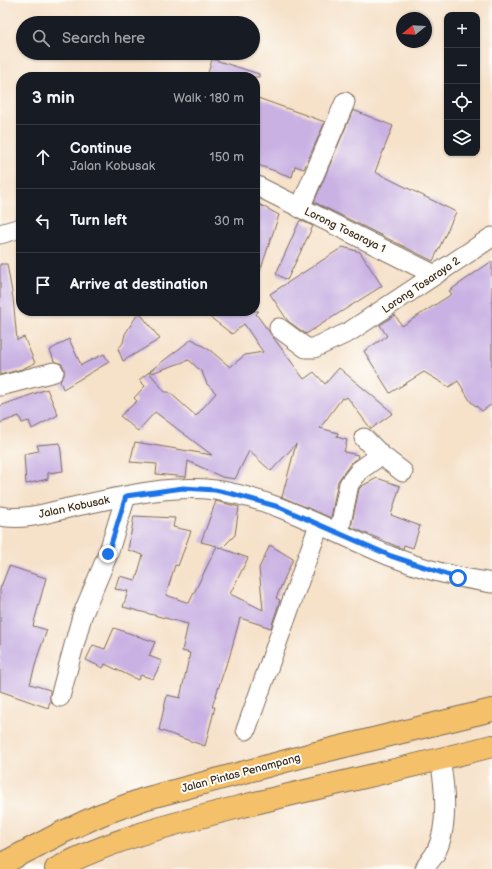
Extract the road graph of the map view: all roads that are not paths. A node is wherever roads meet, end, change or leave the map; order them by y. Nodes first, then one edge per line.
1 (345, 102) dead end
2 (260, 188) edge
3 (300, 208) junction
4 (16, 229) edge
5 (0, 234) edge
6 (492, 237) edge
7 (436, 275) junction
8 (279, 328) dead end
9 (54, 372) dead end
10 (0, 386) edge
11 (364, 438) dead end
12 (381, 455) junction
13 (403, 472) dead end
14 (126, 496) junction
15 (0, 516) edge
16 (319, 525) junction
17 (339, 533) junction
18 (492, 583) edge
19 (60, 697) dead end
20 (492, 710) edge
21 (246, 730) dead end
22 (492, 746) edge
23 (440, 759) junction
24 (0, 865) edge
25 (56, 869) edge
26 (425, 869) edge

1 - 3 street
2 - 3 street, Lorong Tosaraya 1
3 - 7 street, Lorong Tosaraya 1
4 - 5 street
6 - 7 street, Lorong Tosaraya 2
7 - 8 street, Lorong Tosaraya 2
9 - 10 street
11 - 12 street
12 - 13 street
12 - 17 street
14 - 15 street, Jalan Kobusak
14 - 16 street, Jalan Kobusak
14 - 19 street
16 - 17 street, Jalan Kobusak
16 - 21 street
17 - 18 street, Jalan Kobusak
20 - 24 main road, Jalan Pintas Penampang
22 - 23 main road
23 - 25 main road
23 - 26 street

